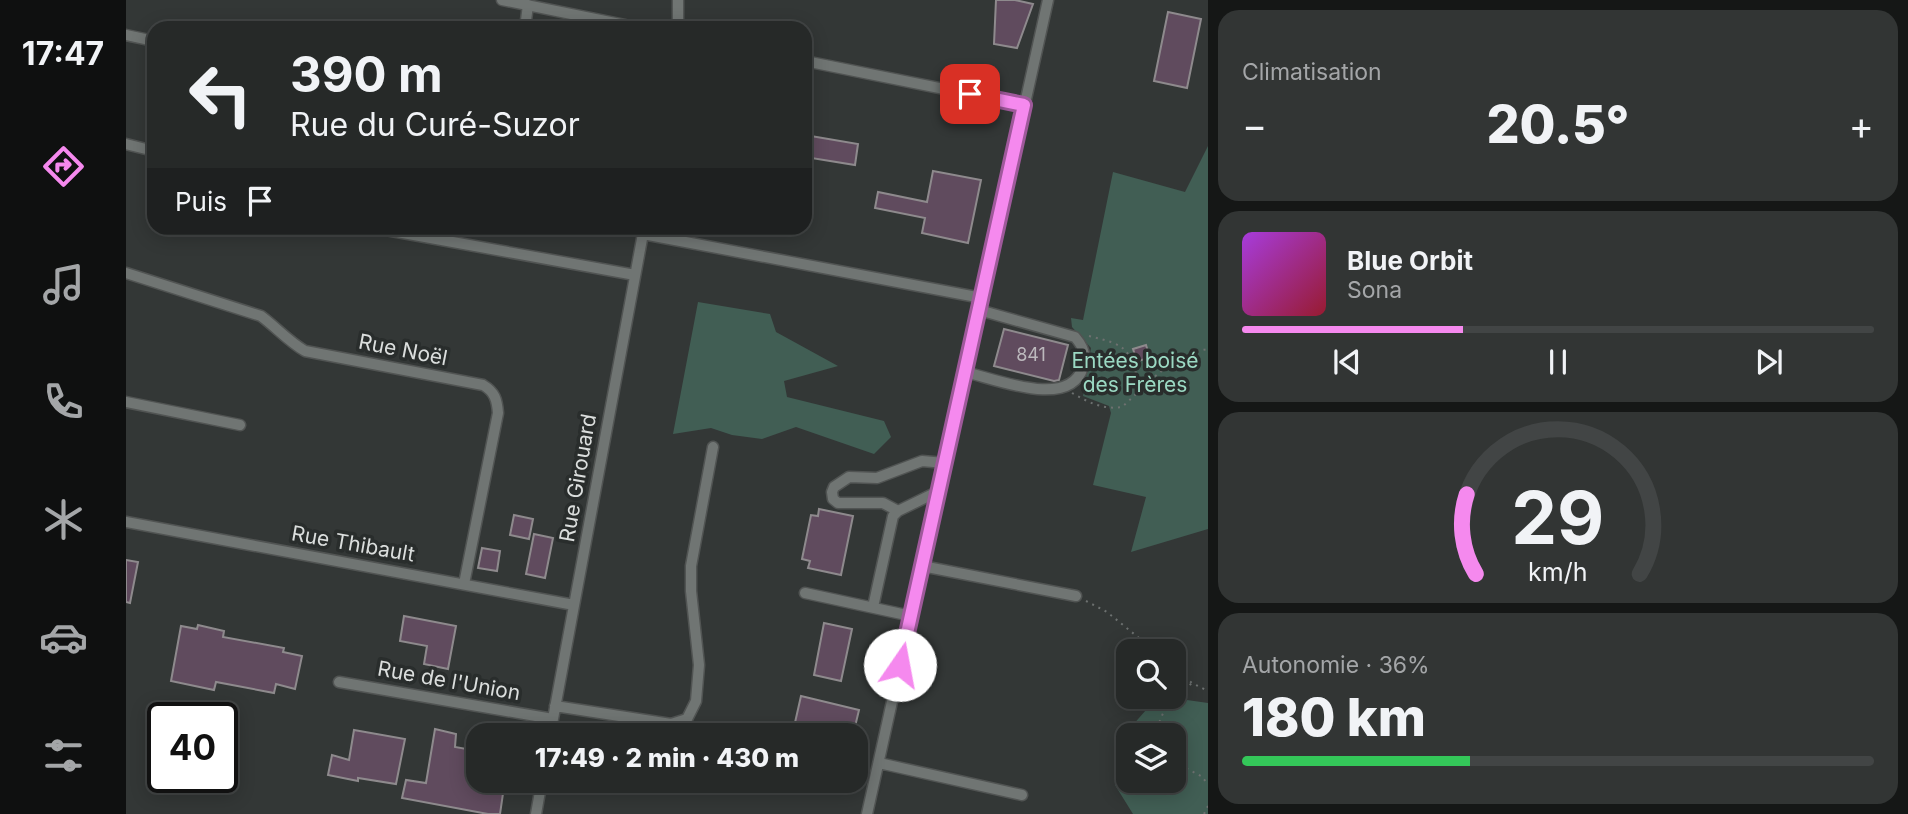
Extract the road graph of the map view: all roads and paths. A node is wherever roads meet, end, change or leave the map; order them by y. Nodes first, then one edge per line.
1 (502, 0) edge
2 (678, 0) edge
3 (1048, 0) edge
4 (528, 5) junction
5 (526, 21) edge
6 (606, 21) edge
7 (678, 21) edge
8 (126, 35) edge
9 (147, 40) edge
10 (812, 62) edge
11 (1024, 105) junction
12 (126, 144) edge
13 (147, 149) edge
14 (414, 235) edge
15 (642, 235) edge
16 (663, 235) edge
17 (126, 273) edge
18 (635, 275) junction
19 (982, 298) junction
20 (979, 310) junction
21 (1075, 337) junction
22 (1208, 349) edge
23 (965, 372) junction
24 (1064, 388) junction
25 (1141, 390) junction
26 (126, 402) edge
27 (240, 425) dead end
28 (713, 447) dead end
29 (945, 463) junction
30 (939, 491) junction
31 (898, 510) junction
32 (126, 522) edge
33 (922, 566) junction
34 (464, 584) junction
35 (806, 593) dead end
36 (1076, 596) joint
37 (574, 604) junction
38 (873, 607) junction
39 (911, 616) junction
40 (1140, 639) edge
41 (1186, 678) edge
42 (339, 682) dead end
43 (1192, 683) junction
44 (1208, 691) edge
45 (555, 706) junction
46 (553, 719) junction
47 (552, 723) edge
48 (1159, 723) edge
49 (879, 763) junction
50 (1186, 768) edge
51 (1208, 784) edge
52 (540, 793) edge
53 (1022, 795) dead end
54 (1208, 806) edge
55 (536, 814) edge
56 (867, 814) edge
57 (1204, 814) edge

1 - 4 street
2 - 7 street
3 - 11 street
4 - 5 street
4 - 6 street
8 - 9 street
10 - 11 street
11 - 19 street
12 - 13 street
14 - 18 street
15 - 18 street, Rue Girouard
16 - 19 street
17 - 34 street, Rue Noël
18 - 37 street, Rue Girouard
19 - 20 street
20 - 21 street
20 - 23 street
21 - 24 street
21 - 25 path
22 - 25 path
23 - 24 street
23 - 29 street
24 - 25 path
26 - 27 street
28 - 45 street
29 - 30 street
29 - 31 street
30 - 31 street
30 - 33 street
31 - 38 street
32 - 34 street, Rue Thibault
33 - 36 street
33 - 39 street
34 - 37 street, Rue Thibault
35 - 38 street
36 - 40 path
37 - 45 street, Rue Girouard
38 - 39 street
39 - 49 street
41 - 43 path
42 - 46 street, Rue de l'Union
43 - 44 path
43 - 48 path
45 - 46 street, Rue Girouard
46 - 47 street, Rue Girouard
49 - 53 street
49 - 56 street
50 - 51 path
52 - 55 street
54 - 57 path

